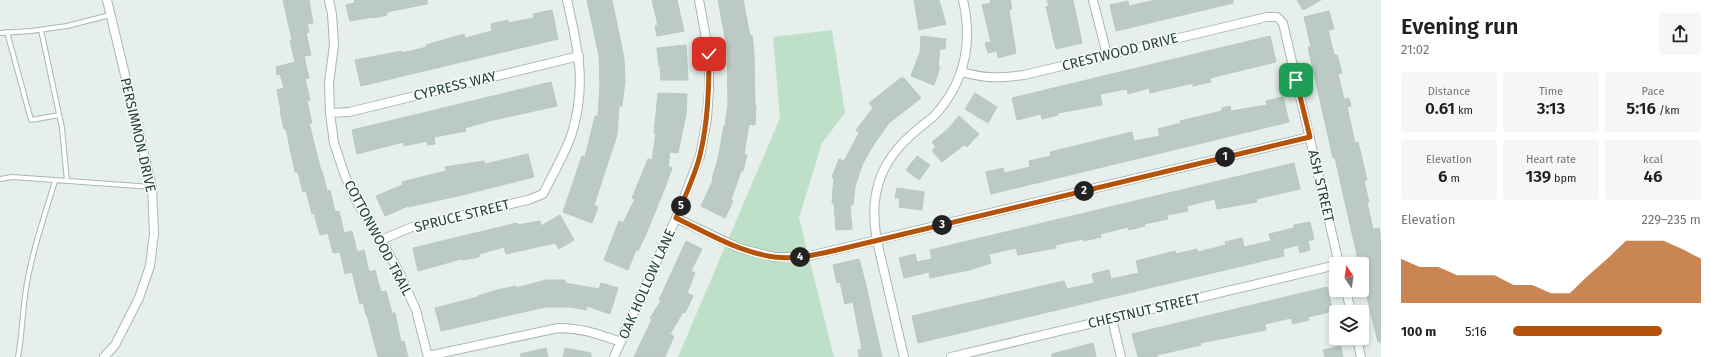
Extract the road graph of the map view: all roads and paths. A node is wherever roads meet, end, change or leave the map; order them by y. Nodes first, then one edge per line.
1 (107, 0) edge
2 (329, 0) edge
3 (567, 0) edge
4 (698, 0) edge
5 (963, 0) edge
6 (1093, 0) edge
7 (110, 15) junction
8 (1277, 17) joint
9 (41, 30) junction
10 (0, 32) edge
11 (7, 32) junction
12 (1106, 55) junction
13 (579, 56) junction
14 (962, 72) junction
15 (330, 113) junction
16 (59, 115) junction
17 (1310, 137) junction
18 (0, 180) edge
19 (56, 180) junction
20 (67, 181) junction
21 (152, 187) junction
22 (676, 218) junction
23 (382, 240) junction
24 (877, 241) junction
25 (1338, 257) edge
26 (1329, 267) edge
27 (1112, 319) junction
28 (621, 342) junction
29 (1358, 345) edge
30 (428, 356) edge
31 (18, 357) edge
32 (104, 357) edge
33 (614, 357) edge
34 (904, 357) edge
35 (951, 357) edge
36 (1121, 357) edge
37 (1361, 357) edge

1 - 7 street, PERSIMMON DRIVE
2 - 15 street, COTTONWOOD TRAIL
3 - 13 street
4 - 22 street, OAK HOLLOW LANE
5 - 14 street
6 - 12 street
7 - 9 lane
7 - 21 street, PERSIMMON DRIVE
8 - 12 street, CRESTWOOD DRIVE
8 - 17 street, ASH STREET
9 - 11 lane
9 - 16 lane
10 - 11 lane
11 - 16 lane
12 - 14 street, CRESTWOOD DRIVE
13 - 15 street, CYPRESS WAY
13 - 23 street, SPRUCE STREET
14 - 24 street
15 - 23 street, COTTONWOOD TRAIL
16 - 20 lane
17 - 24 street
17 - 25 street, ASH STREET
18 - 19 lane
19 - 20 lane
19 - 31 lane
20 - 21 lane
21 - 32 street, PERSIMMON DRIVE
22 - 24 street
22 - 28 street, OAK HOLLOW LANE
23 - 30 street, COTTONWOOD TRAIL
24 - 34 street
26 - 27 street, CHESTNUT STREET
27 - 35 street, CHESTNUT STREET
27 - 36 street
28 - 30 street
28 - 33 street, OAK HOLLOW LANE
29 - 37 street

